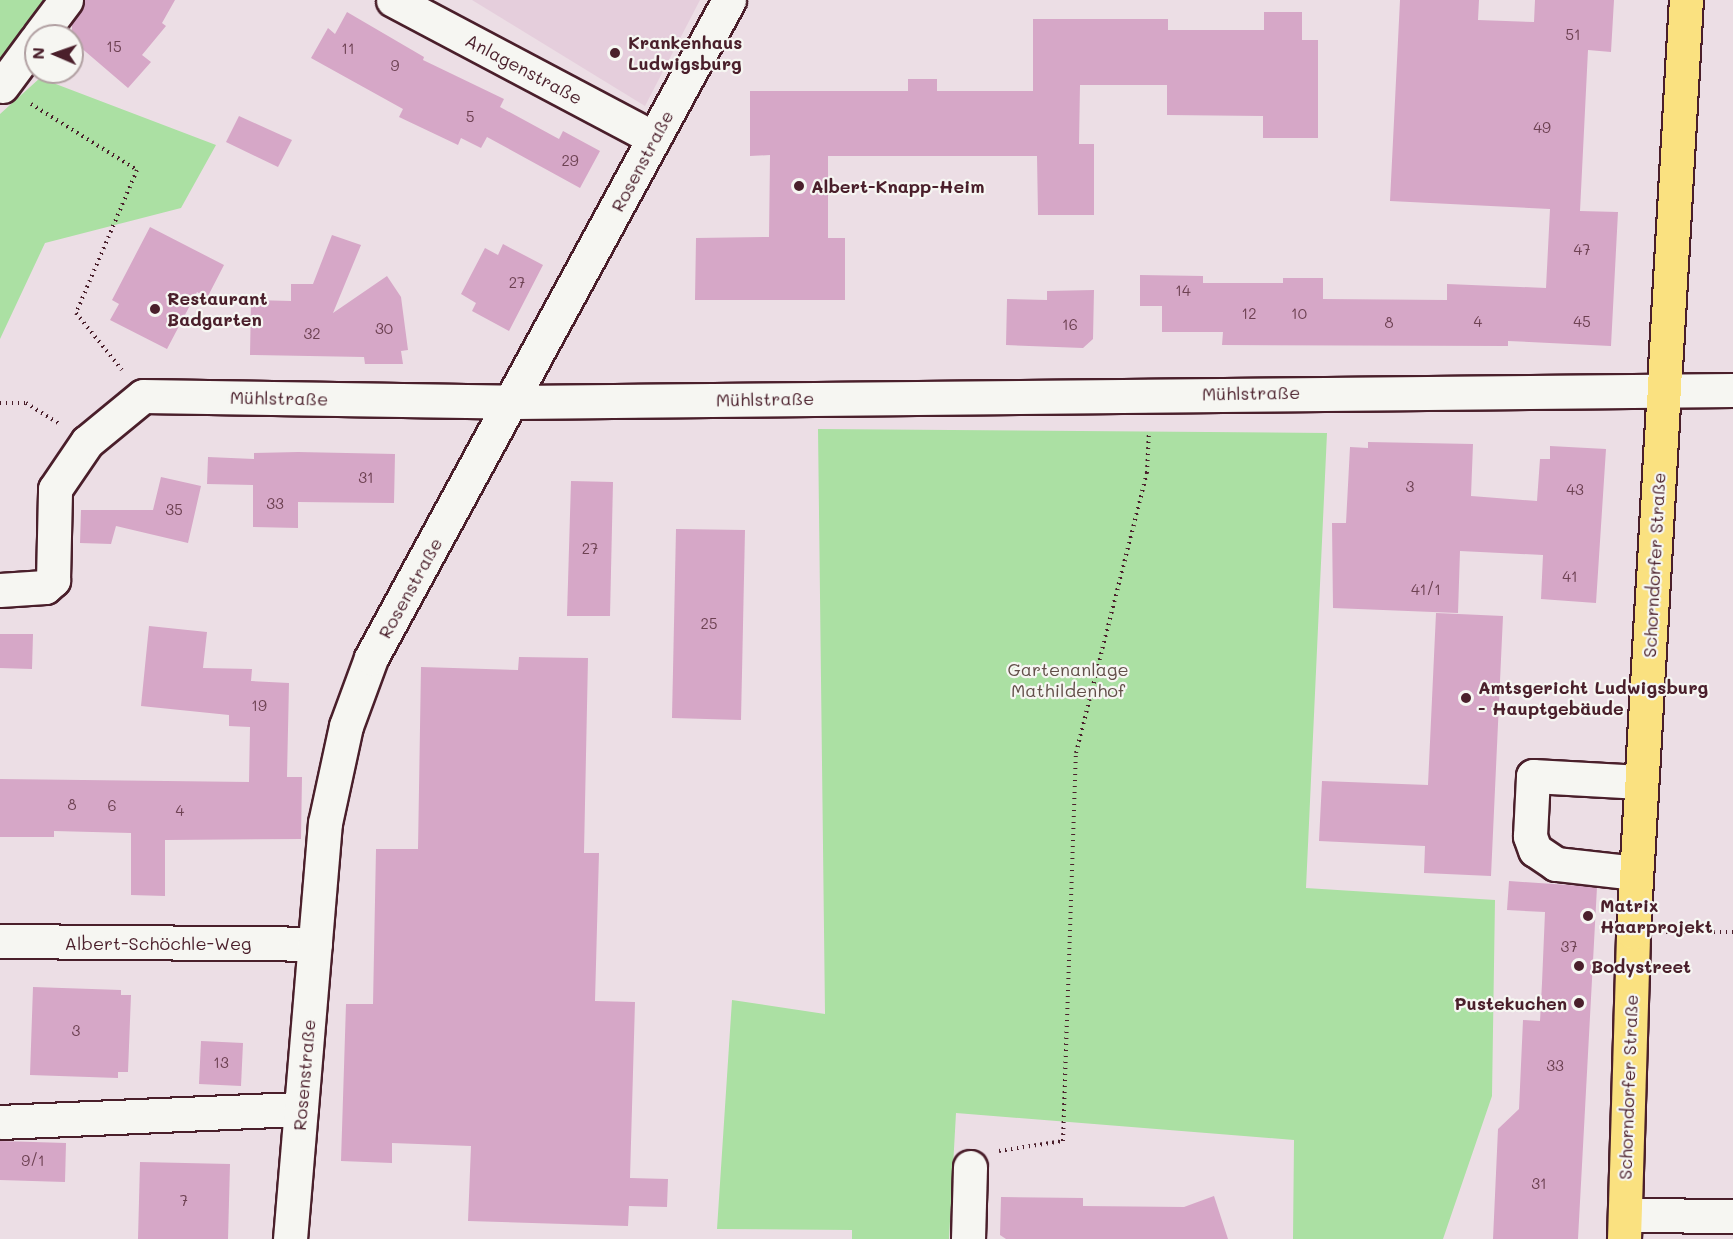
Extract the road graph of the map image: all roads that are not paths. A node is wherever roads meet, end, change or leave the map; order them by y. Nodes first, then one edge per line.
1 (66, 0) edge
2 (393, 0) edge
3 (729, 0) edge
4 (1686, 0) edge
5 (48, 24) edge
6 (24, 56) edge
7 (2, 86) road end
8 (654, 138) junction
9 (1664, 388) junction
10 (1733, 390) edge
11 (515, 402) junction
12 (0, 590) edge
13 (1641, 782) junction
14 (1636, 873) junction
15 (0, 941) edge
16 (315, 944) junction
17 (301, 1109) junction
18 (0, 1122) edge
19 (982, 1161) road end
20 (1733, 1216) edge
21 (1625, 1227) edge
22 (290, 1239) edge
23 (968, 1239) edge

1 - 5 street
2 - 8 street, Anlagenstraße
3 - 8 street, Rosenstraße
4 - 9 main road, Schorndorfer Straße
6 - 7 street
8 - 11 street, Rosenstraße
9 - 10 street, Mühlstraße
9 - 11 street, Mühlstraße
9 - 13 main road, Schorndorfer Straße
11 - 12 street, Mühlstraße
11 - 16 street, Rosenstraße
13 - 14 main road, Schorndorfer Straße
13 - 14 street
14 - 21 main road, Schorndorfer Straße
15 - 16 street, Albert-Schöchle-Weg
16 - 17 street, Rosenstraße
17 - 18 street
17 - 22 street, Rosenstraße
19 - 23 street
20 - 21 street

